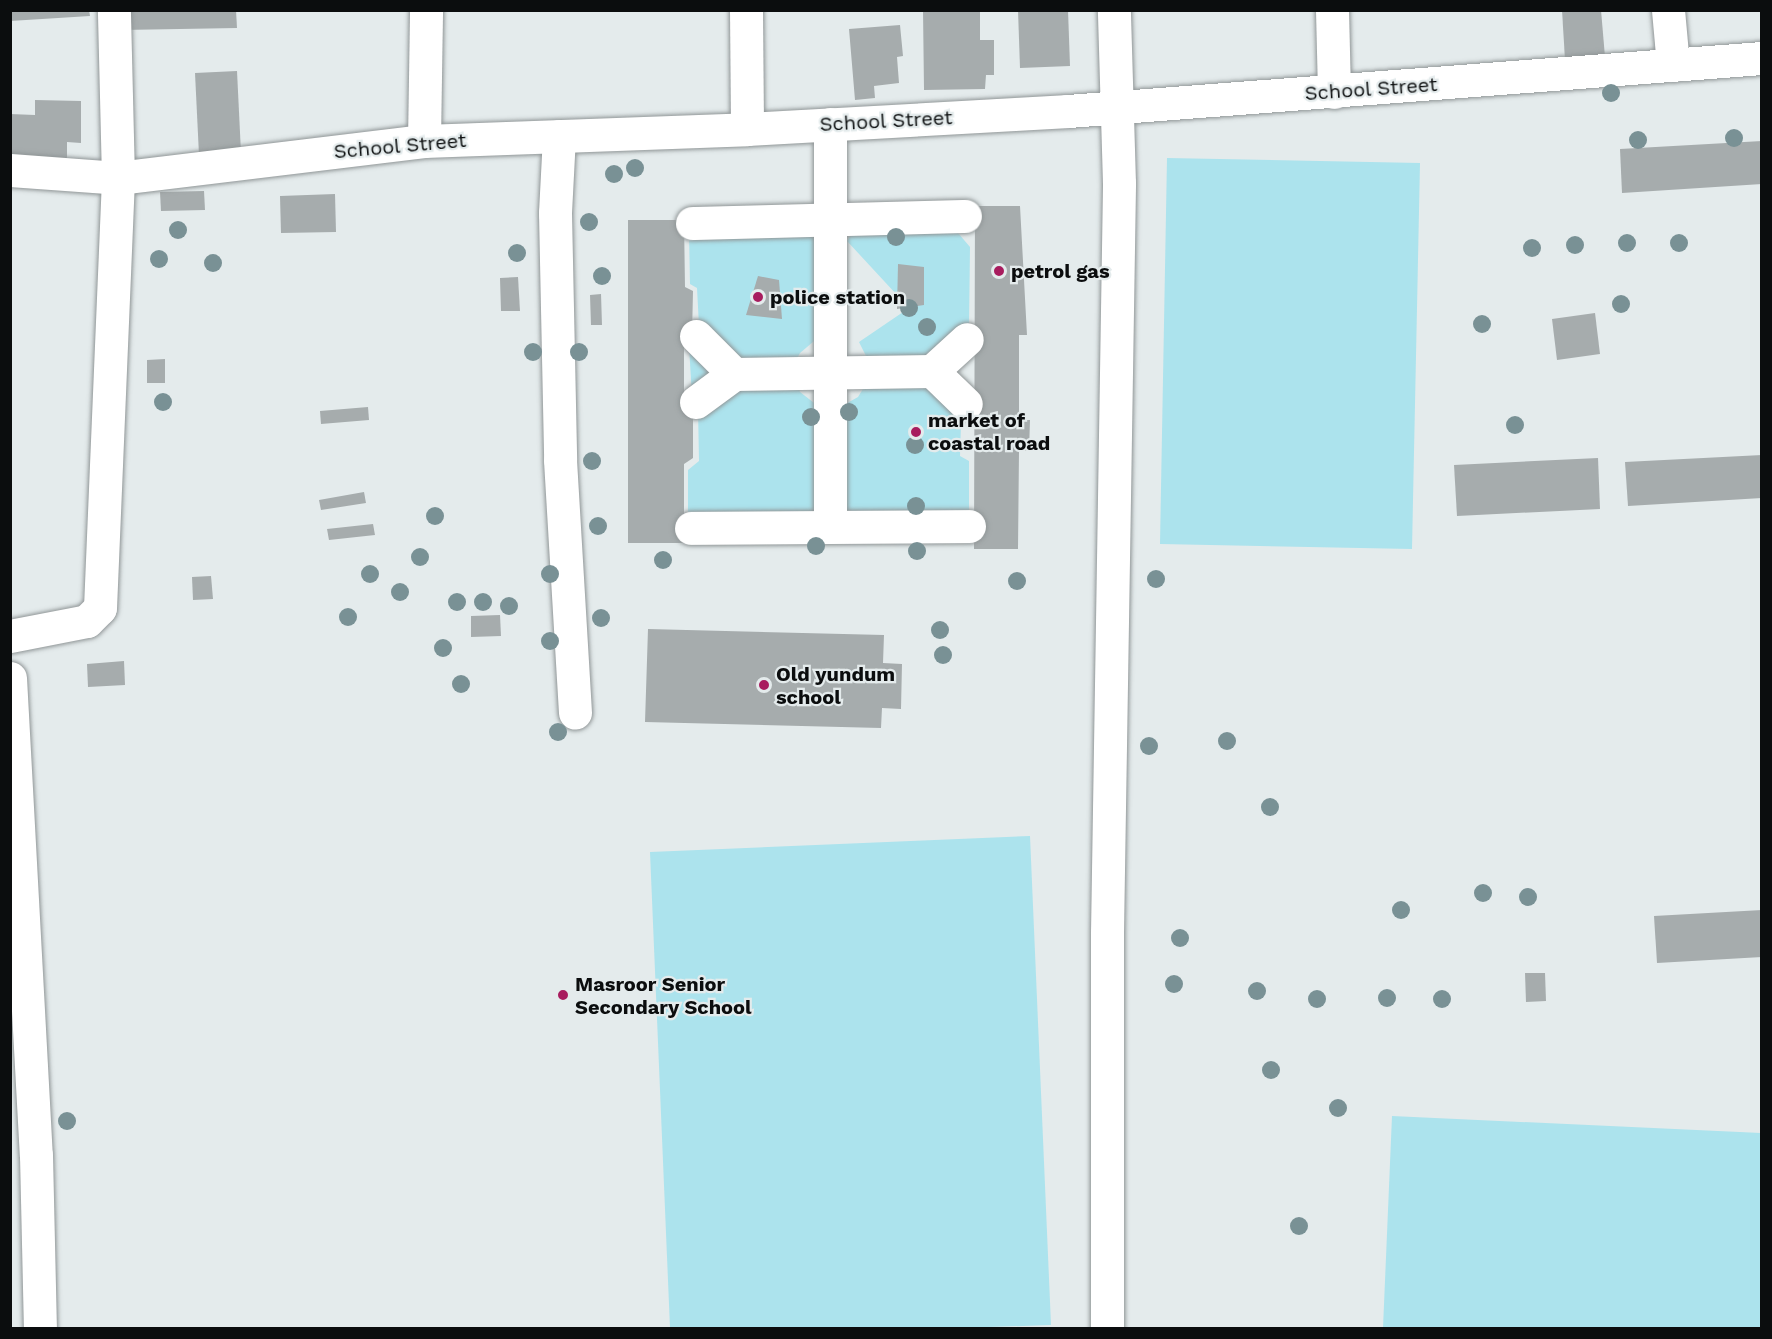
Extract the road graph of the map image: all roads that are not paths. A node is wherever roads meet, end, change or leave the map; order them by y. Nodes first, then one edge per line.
1 (114, 10) edge
2 (426, 10) edge
3 (746, 10) edge
4 (1114, 10) edge
5 (1332, 10) edge
6 (1668, 10) edge
7 (1761, 58) edge
8 (1673, 65) junction
9 (1334, 92) junction
10 (1115, 108) junction
11 (830, 124) junction
12 (747, 129) junction
13 (559, 136) junction
14 (424, 141) junction
15 (10, 170) edge
16 (118, 178) junction
17 (831, 205) junction
18 (966, 216) dead end
19 (692, 223) dead end
20 (696, 336) dead end
21 (967, 339) dead end
22 (932, 371) junction
23 (831, 373) junction
24 (734, 374) junction
25 (696, 402) dead end
26 (966, 404) dead end
27 (969, 526) dead end
28 (830, 527) junction
29 (691, 528) dead end
30 (10, 636) edge
31 (10, 678) edge
32 (575, 713) dead end
33 (23, 1156) edge
34 (39, 1329) edge
35 (1107, 1329) edge

1 - 16 street
2 - 14 street
3 - 12 street
4 - 10 street
5 - 9 street
6 - 8 street
7 - 8 street, School Street
8 - 9 street, School Street
9 - 10 street, School Street
10 - 11 street, School Street
10 - 35 street
11 - 12 street, School Street
11 - 17 street
12 - 13 street, School Street
13 - 14 street, School Street
13 - 32 street
14 - 16 street, School Street
15 - 16 street, School Street
16 - 30 street
17 - 18 street
17 - 19 street
17 - 23 street
20 - 24 street
21 - 22 street
22 - 23 street
22 - 26 street
23 - 24 street
23 - 28 street
24 - 25 street
27 - 28 street
28 - 29 street
31 - 33 street
33 - 34 street

